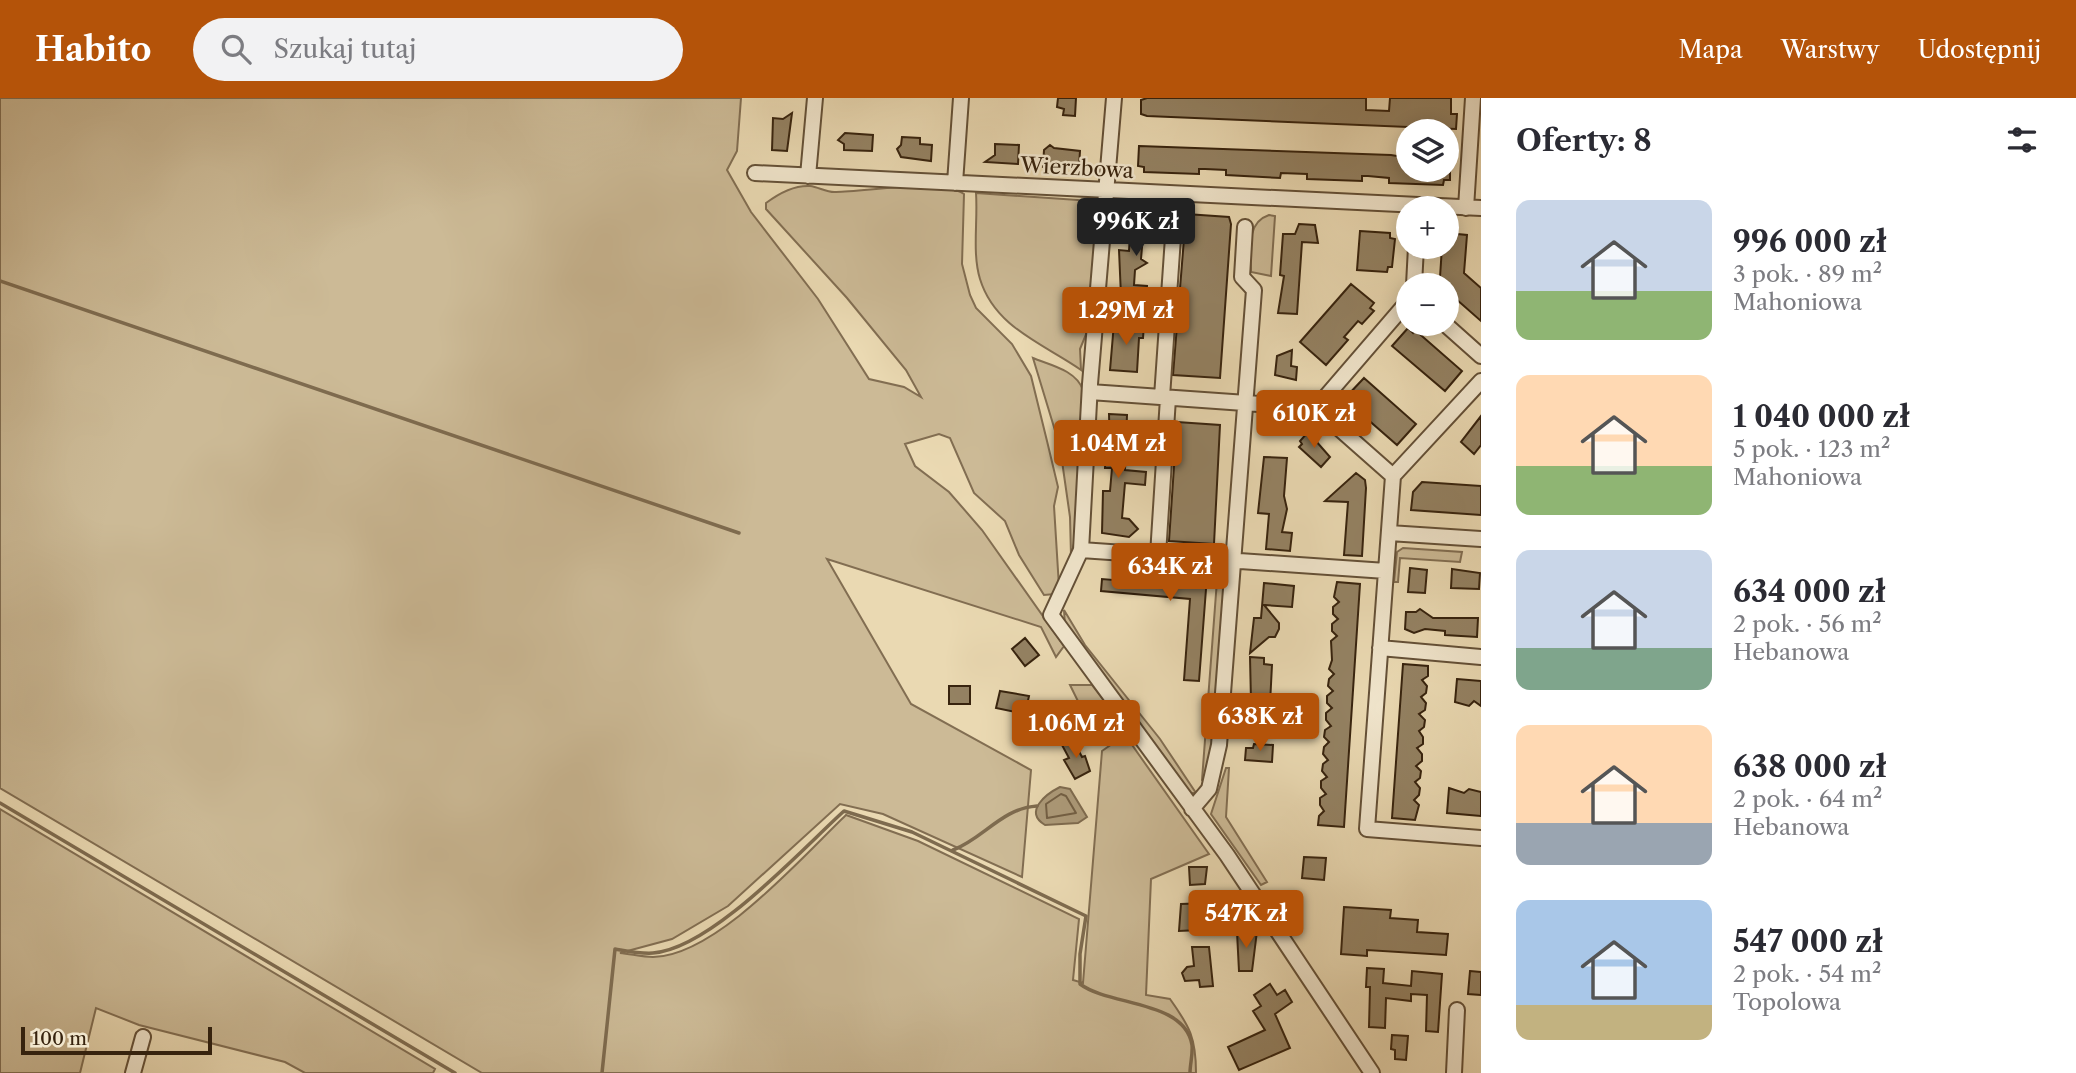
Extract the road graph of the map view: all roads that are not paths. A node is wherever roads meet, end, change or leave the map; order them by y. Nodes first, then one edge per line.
1 (815, 98) edge
2 (961, 98) edge
3 (1114, 98) edge
4 (1474, 98) edge
5 (755, 173) dead end
6 (808, 176) junction
7 (955, 183) junction
8 (1107, 189) junction
9 (1176, 194) junction
10 (1396, 206) edge
11 (1459, 208) edge
12 (1466, 208) junction
13 (1481, 208) edge
14 (1245, 227) dead end
15 (1396, 315) edge
16 (1458, 336) edge
17 (1481, 356) edge
18 (1481, 381) edge
19 (1090, 392) junction
20 (1165, 397) junction
21 (1245, 401) junction
22 (1316, 408) junction
23 (1393, 476) junction
24 (1389, 533) junction
25 (1481, 539) edge
26 (1081, 550) junction
27 (1158, 555) junction
28 (1234, 561) junction
29 (1386, 571) junction
30 (1381, 649) junction
31 (1481, 657) edge
32 (1192, 809) junction
33 (1481, 838) edge
34 (1457, 1010) dead end
35 (143, 1037) dead end
36 (133, 1073) edge
37 (1372, 1073) edge
38 (1454, 1073) edge

1 - 6 street
2 - 7 street
3 - 8 street
4 - 12 street
5 - 6 street, Wierzbowa
6 - 7 street, Wierzbowa
7 - 8 street, Wierzbowa
8 - 9 street, Wierzbowa
8 - 19 street
9 - 10 street, Wierzbowa
9 - 20 street
11 - 12 street, Wierzbowa
12 - 13 street, Wierzbowa
14 - 21 street
15 - 22 street
16 - 17 street
18 - 23 street
19 - 20 street
19 - 26 street
20 - 21 street
20 - 27 street
21 - 22 street
21 - 28 street
22 - 23 street
23 - 24 street
24 - 25 street
24 - 29 street
26 - 27 street
26 - 32 street
27 - 28 street
28 - 29 street
28 - 32 street
29 - 30 street
30 - 31 street
30 - 33 street
32 - 37 street
34 - 38 street
35 - 36 street

